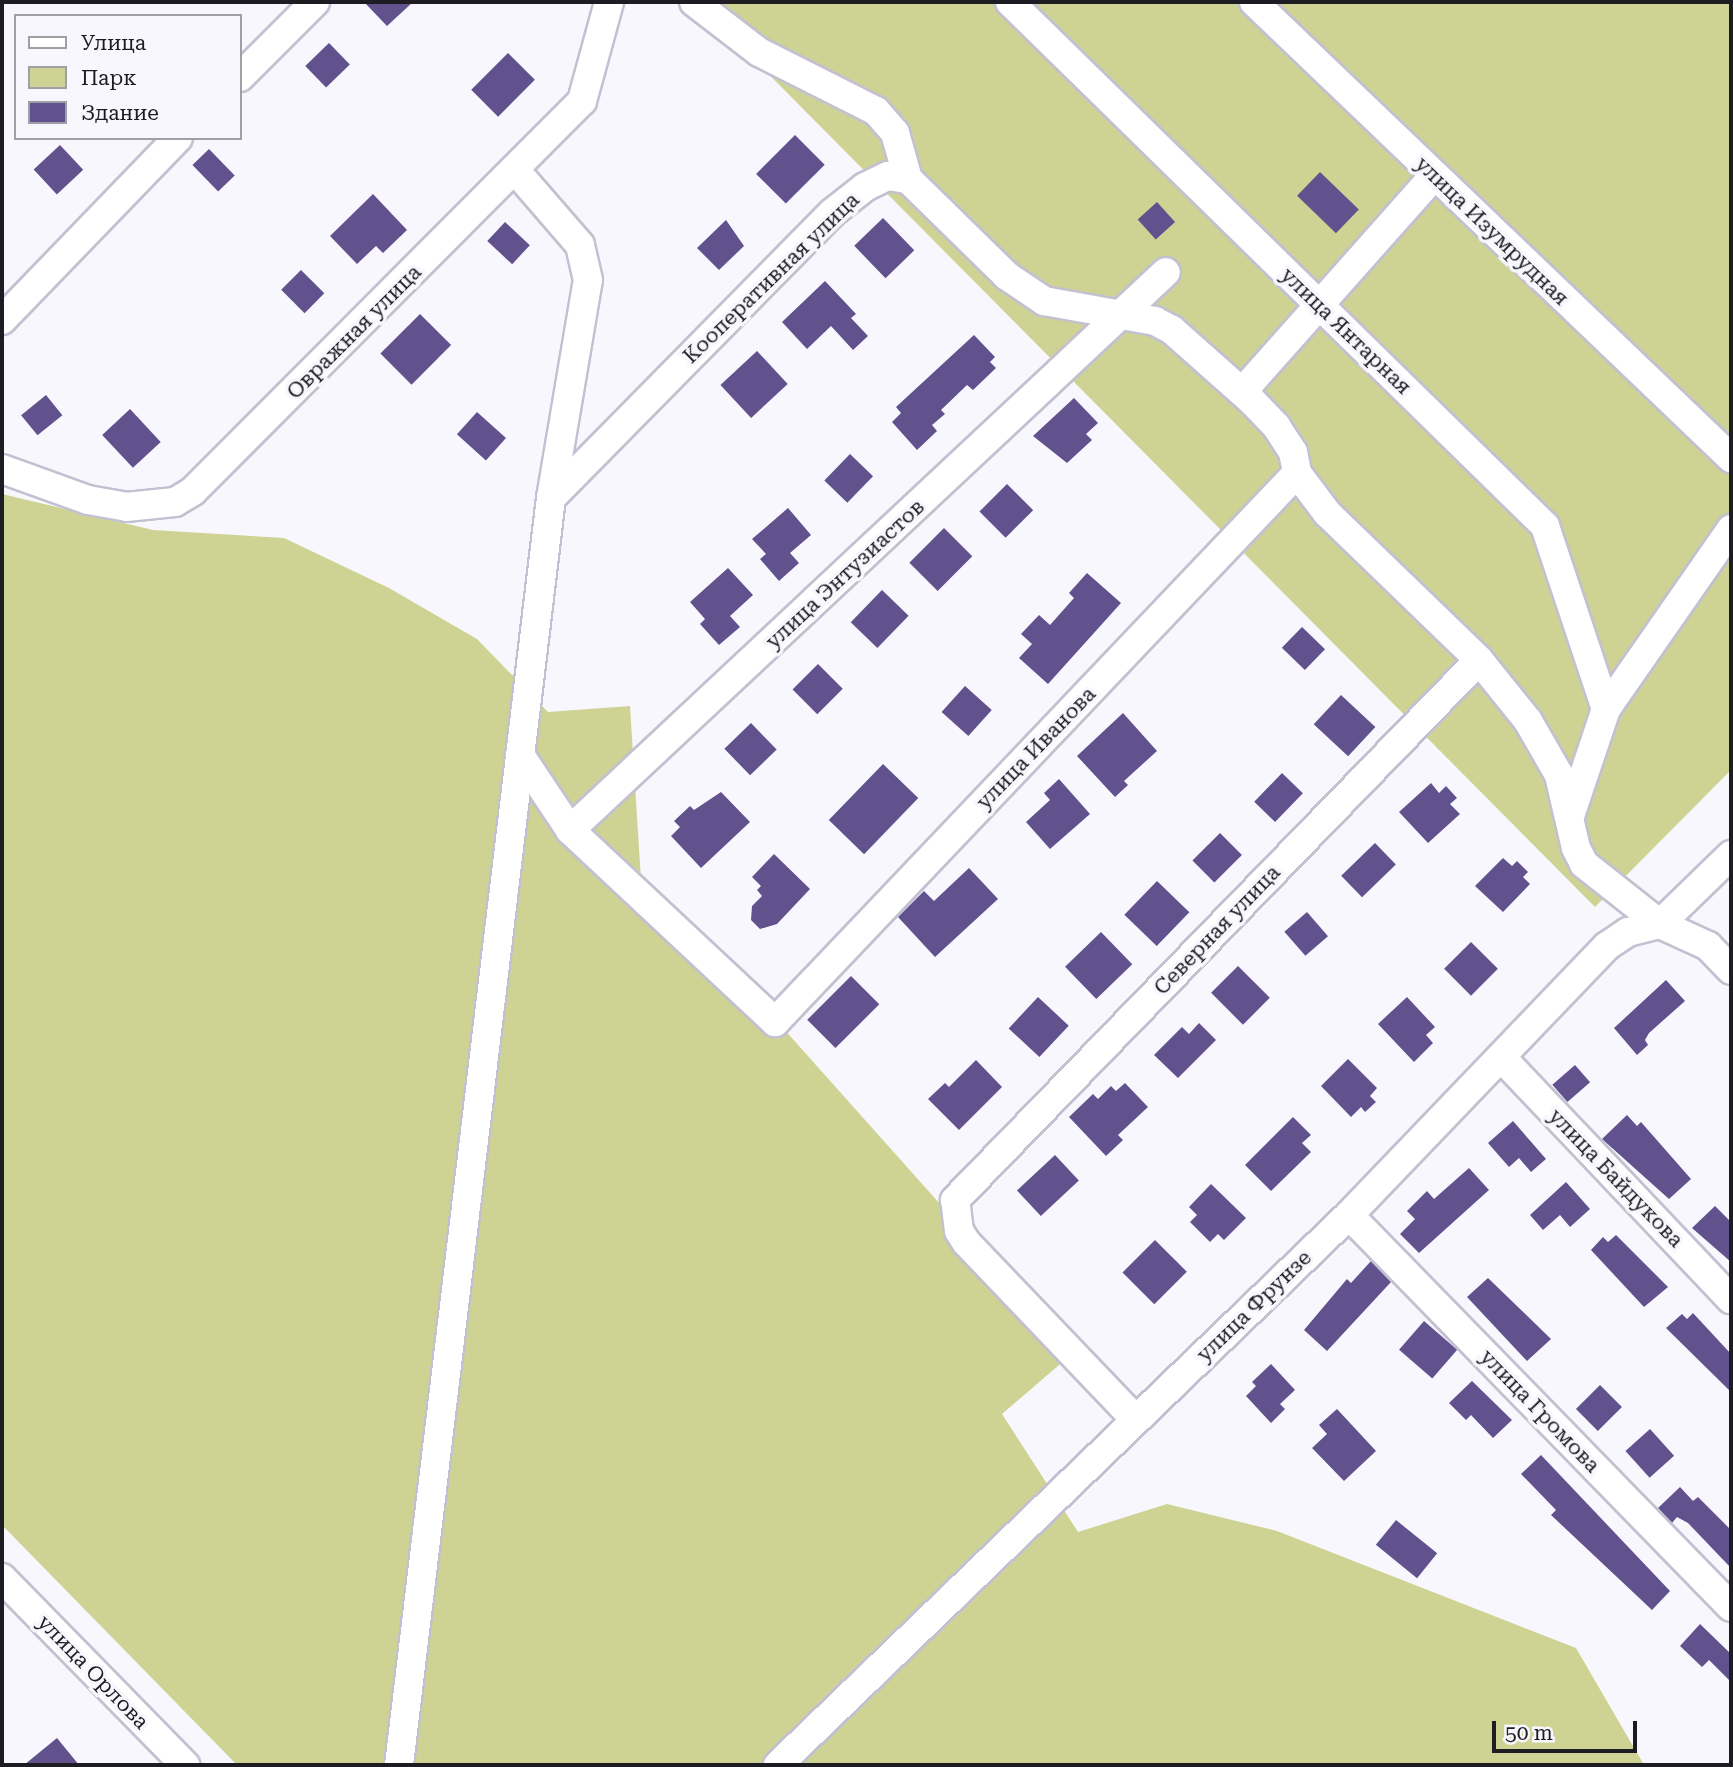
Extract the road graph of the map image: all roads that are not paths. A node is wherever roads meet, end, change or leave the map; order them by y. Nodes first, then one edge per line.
1 (315, 2) edge
2 (609, 2) edge
3 (694, 2) edge
4 (1010, 2) edge
5 (1254, 2) edge
6 (242, 75) edge
7 (176, 140) edge
8 (516, 171) junction
9 (1434, 176) junction
10 (908, 180) junction
11 (1166, 272) dead end
12 (1319, 305) junction
13 (1119, 317) junction
14 (2, 320) edge
15 (1242, 392) junction
16 (1731, 458) edge
17 (2, 469) edge
18 (1297, 474) junction
19 (551, 498) junction
20 (1731, 529) edge
21 (1479, 660) junction
22 (1606, 709) junction
23 (520, 755) junction
24 (1571, 813) junction
25 (570, 830) junction
26 (1731, 855) edge
27 (1660, 923) junction
28 (1731, 970) edge
29 (1501, 1056) junction
30 (1349, 1215) junction
31 (1731, 1299) edge
32 (1136, 1420) junction
33 (2, 1578) edge
34 (1731, 1607) edge
35 (184, 1765) edge
36 (399, 1765) edge
37 (778, 1765) edge

1 - 6 street
2 - 8 street, Овражная улица
3 - 10 street
4 - 12 street, улица Янтарная
5 - 9 street, улица Изумрудная
7 - 14 street
8 - 17 street, Овражная улица
8 - 19 street
9 - 12 street
9 - 16 street, улица Изумрудная
10 - 13 street
10 - 19 street, Кооперативная улица
11 - 13 street, улица Энтузиастов
12 - 15 street
12 - 22 street, улица Янтарная
13 - 15 street
13 - 25 street, улица Энтузиастов
15 - 18 street
18 - 21 street
18 - 25 street, улица Иванова
19 - 23 street
20 - 22 street
21 - 24 street
21 - 32 street, Северная улица
22 - 24 street
23 - 25 street
23 - 36 street
24 - 27 street
26 - 27 street, улица Фрунзе
27 - 28 street
27 - 29 street, улица Фрунзе
29 - 30 street, улица Фрунзе
29 - 31 street, улица Байдукова
30 - 32 street, улица Фрунзе
30 - 34 street, улица Громова
32 - 37 street, улица Фрунзе
33 - 35 street, улица Орлова

